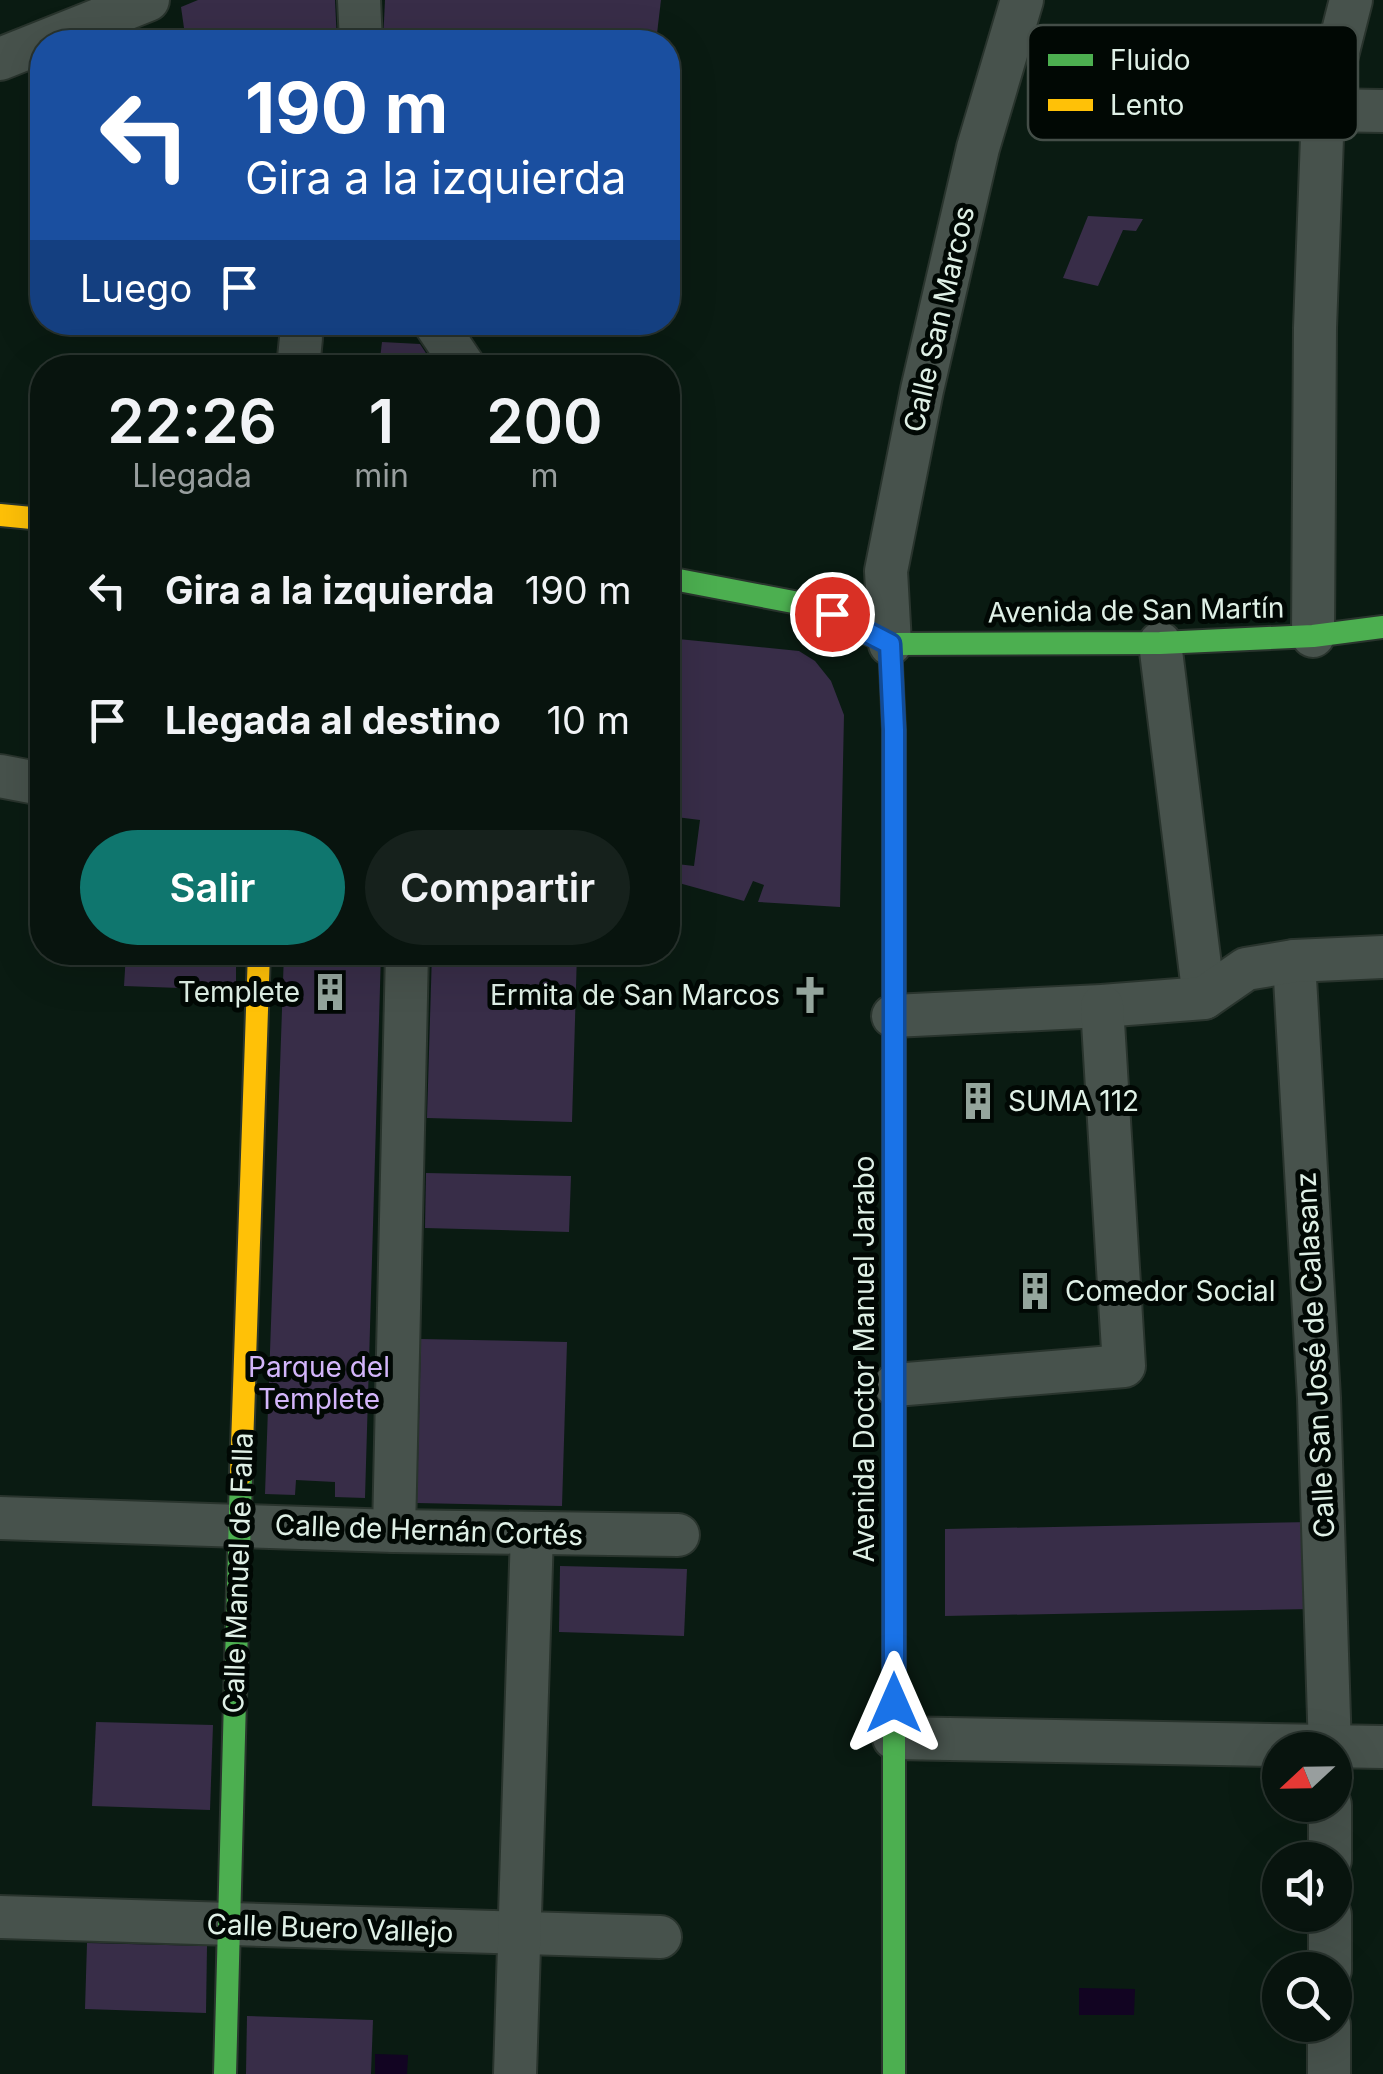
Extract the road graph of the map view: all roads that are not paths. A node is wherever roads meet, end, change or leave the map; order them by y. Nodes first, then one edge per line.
1 (148, 0) edge
2 (359, 0) edge
3 (1022, 0) edge
4 (1351, 0) edge
5 (1345, 25) edge
6 (73, 30) edge
7 (360, 30) edge
8 (30, 47) edge
9 (0, 59) edge
10 (1358, 111) edge
11 (1383, 111) edge
12 (1322, 140) edge
13 (0, 515) edge
14 (30, 518) edge
15 (680, 577) edge
16 (1383, 627) edge
17 (1313, 636) junction
18 (1160, 643) junction
19 (890, 644) junction
20 (0, 776) edge
21 (30, 782) edge
22 (0, 787) edge
23 (1383, 956) edge
24 (1294, 961) junction
25 (259, 965) edge
26 (407, 965) edge
27 (1204, 998) junction
28 (1102, 1006) junction
29 (893, 1016) junction
30 (894, 1385) junction
31 (0, 1518) edge
32 (239, 1524) junction
33 (394, 1531) junction
34 (532, 1533) junction
35 (678, 1536) dead end
36 (1329, 1732) edge
37 (894, 1738) junction
38 (1262, 1746) edge
39 (1383, 1747) edge
40 (1352, 1748) edge
41 (0, 1917) edge
42 (229, 1924) junction
43 (518, 1935) junction
44 (660, 1937) dead end
45 (1330, 2042) edge
46 (225, 2074) edge
47 (515, 2074) edge
48 (894, 2074) edge
49 (1329, 2074) edge

1 - 6 street
2 - 7 street
3 - 19 street, Calle San Marcos
4 - 5 street
8 - 9 street
10 - 11 street
12 - 17 street
13 - 14 street
15 - 19 street
16 - 17 street, Avenida de San Martín
17 - 18 street, Avenida de San Martín
18 - 19 street, Avenida de San Martín
18 - 27 street
19 - 29 street, Avenida Doctor Manuel Jarabo
20 - 21 street
20 - 22 street
23 - 24 street
24 - 27 street
24 - 36 street, Calle San José de Calasanz
25 - 32 street, Calle Manuel de Falla
26 - 33 street
27 - 28 street
28 - 29 street
28 - 30 street
29 - 30 street, Avenida Doctor Manuel Jarabo
30 - 37 street, Avenida Doctor Manuel Jarabo
31 - 32 street, Calle de Hernán Cortés
32 - 33 street, Calle de Hernán Cortés
32 - 42 street, Calle Manuel de Falla
33 - 34 street, Calle de Hernán Cortés
34 - 35 street, Calle de Hernán Cortés
34 - 43 street
37 - 38 street
37 - 48 street, Avenida Doctor Manuel Jarabo
39 - 40 street
41 - 42 street, Calle Buero Vallejo
42 - 43 street, Calle Buero Vallejo
42 - 46 street, Calle Manuel de Falla
43 - 44 street, Calle Buero Vallejo
43 - 47 street
45 - 49 street

